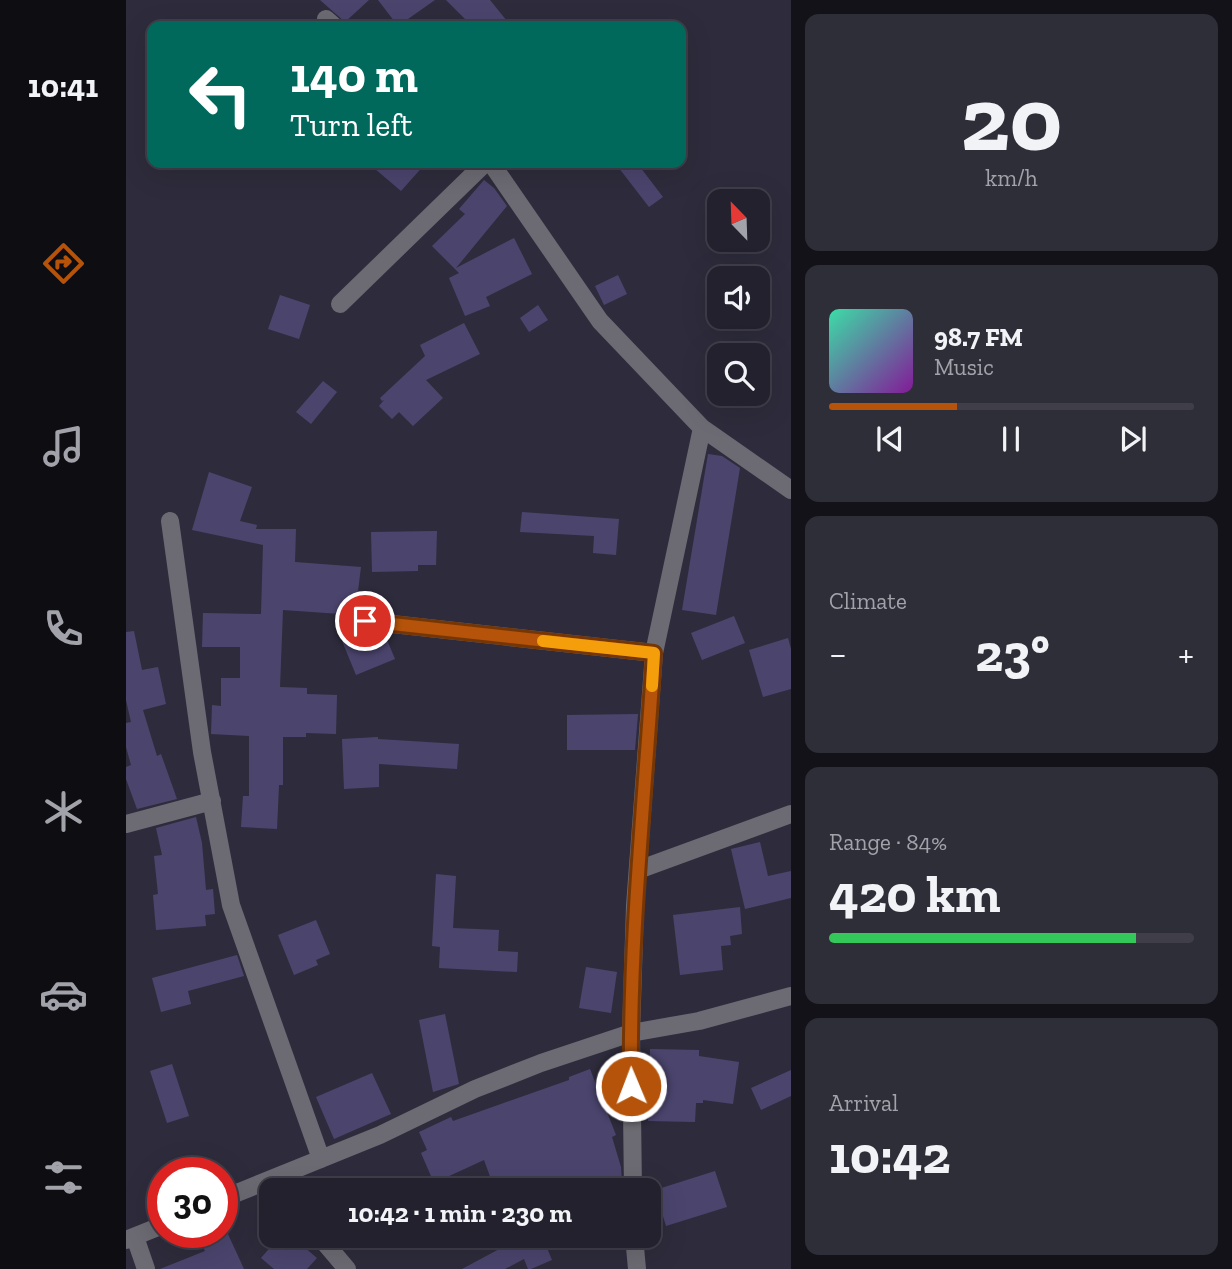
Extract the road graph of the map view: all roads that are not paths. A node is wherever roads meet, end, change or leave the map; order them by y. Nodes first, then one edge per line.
1 (480, 168) edge
2 (494, 168) edge
3 (340, 304) dead end
4 (702, 428) junction
5 (791, 490) edge
6 (170, 521) dead end
7 (365, 621) dead end
8 (654, 653) junction
9 (212, 801) junction
10 (791, 814) edge
11 (126, 824) edge
12 (638, 870) junction
13 (791, 996) edge
14 (631, 1033) junction
15 (321, 1159) junction
16 (288, 1178) edge
17 (633, 1178) edge
18 (259, 1189) edge
19 (238, 1195) edge
20 (147, 1231) edge
21 (130, 1238) edge
22 (329, 1248) edge
23 (635, 1248) edge
24 (146, 1269) edge
25 (347, 1269) edge
26 (637, 1269) edge

1 - 3 street
2 - 4 street
4 - 5 street
4 - 8 street
6 - 9 street
7 - 8 street
8 - 12 street
9 - 11 street
9 - 15 street
10 - 12 street
12 - 14 street
13 - 14 street
14 - 15 street
14 - 17 street
15 - 16 street
18 - 19 street
20 - 21 street
21 - 24 street
22 - 25 street
23 - 26 street

